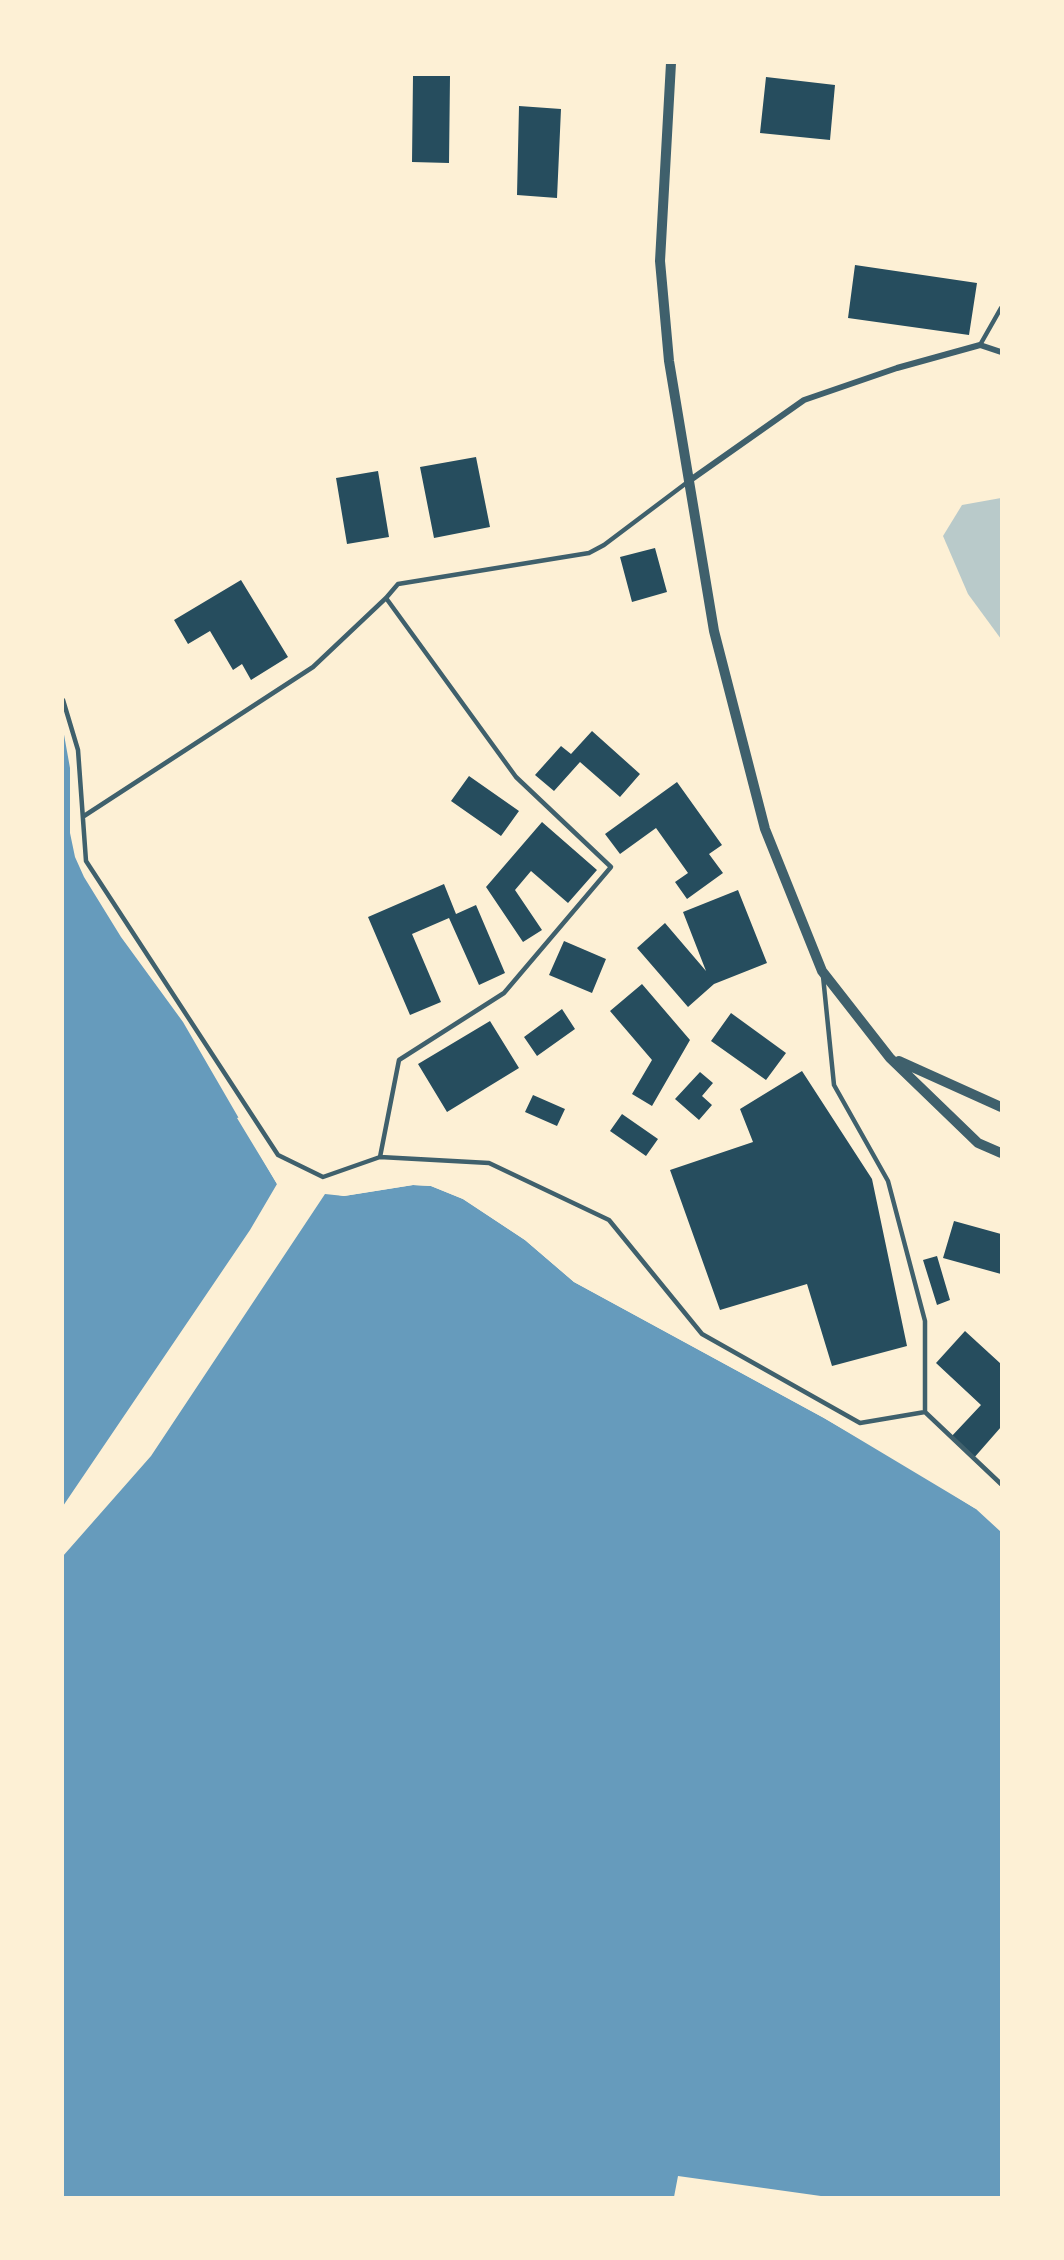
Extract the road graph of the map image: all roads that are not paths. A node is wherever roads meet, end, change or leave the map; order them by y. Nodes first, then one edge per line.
1 (671, 63) edge
2 (1001, 308) edge
3 (980, 345) junction
4 (1001, 352) edge
5 (688, 481) junction
6 (386, 598) junction
7 (63, 700) edge
8 (84, 816) junction
9 (822, 971) junction
10 (890, 1058) junction
11 (1001, 1107) edge
12 (1001, 1153) edge
13 (380, 1157) junction
14 (925, 1412) junction
15 (1001, 1484) edge

1 - 5 street
2 - 3 lane
3 - 4 street
3 - 5 street
5 - 6 lane
5 - 9 street
6 - 8 lane
6 - 13 lane
7 - 8 lane
8 - 13 lane
9 - 10 street
9 - 14 lane
10 - 11 street
10 - 12 street
13 - 14 lane
14 - 15 lane

